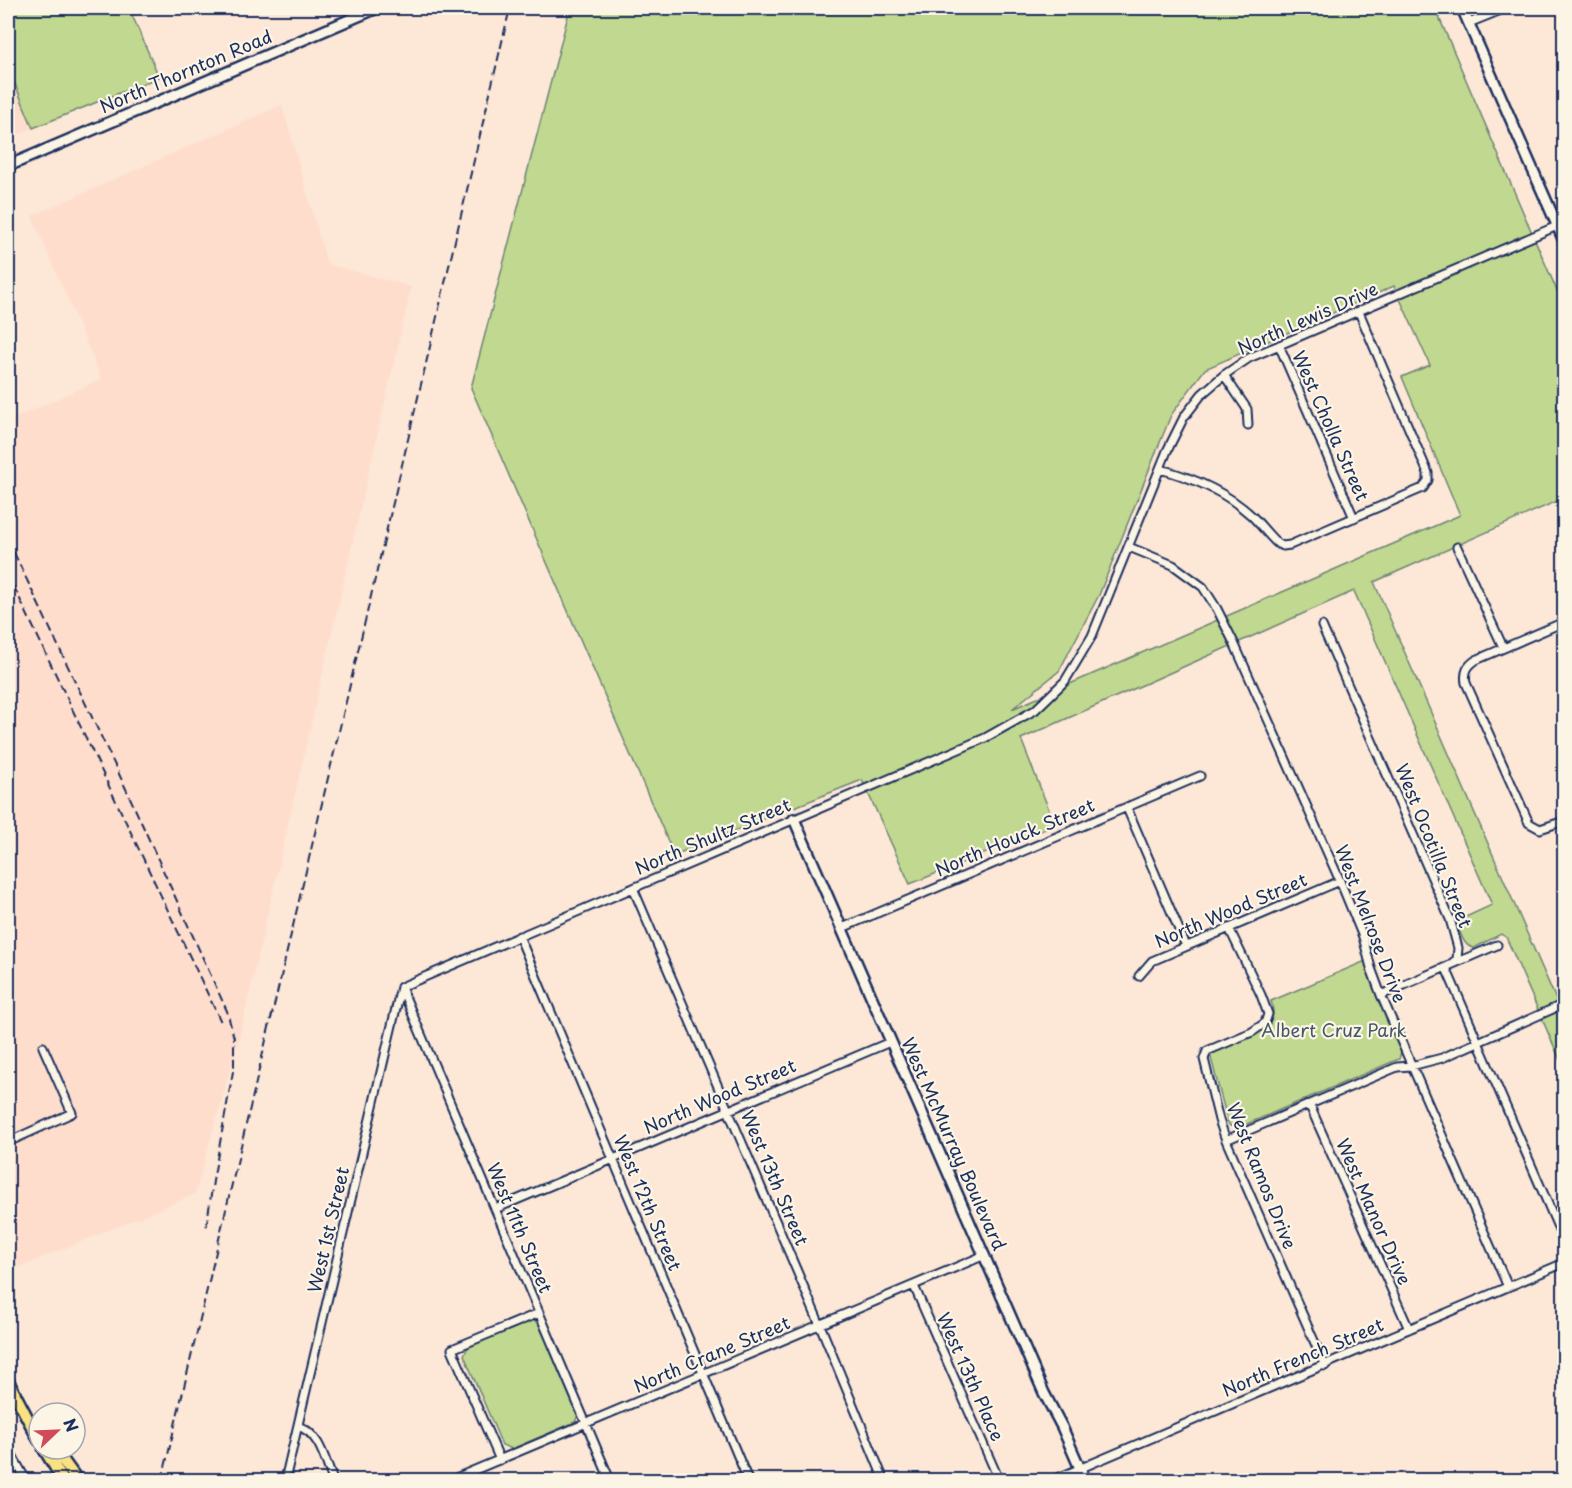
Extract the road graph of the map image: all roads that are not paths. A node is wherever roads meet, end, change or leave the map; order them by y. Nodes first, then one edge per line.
1 (377, 8) edge
2 (1462, 8) edge
3 (1506, 8) edge
4 (1469, 23) junction
5 (8, 166) edge
6 (1561, 225) edge
7 (1564, 241) edge
8 (1359, 312) junction
9 (1279, 345) junction
10 (1224, 375) junction
11 (1248, 425) dead end
12 (1160, 469) junction
13 (1354, 518) junction
14 (1129, 546) junction
15 (1456, 547) dead end
16 (1564, 622) edge
17 (1322, 626) dead end
18 (1503, 647) junction
19 (1035, 710) joint
20 (1200, 776) dead end
21 (1126, 808) junction
22 (794, 819) junction
23 (1564, 821) edge
24 (1340, 881) junction
25 (633, 888) junction
26 (842, 928) junction
27 (1229, 928) junction
28 (519, 936) junction
29 (1497, 945) dead end
30 (1186, 946) junction
31 (1446, 968) junction
32 (1139, 976) dead end
33 (401, 987) junction
34 (1381, 995) junction
35 (1564, 1004) edge
36 (1479, 1041) junction
37 (890, 1042) junction
38 (43, 1047) dead end
39 (1411, 1066) junction
40 (1310, 1106) junction
41 (729, 1110) junction
42 (1226, 1140) junction
43 (8, 1142) edge
44 (612, 1159) junction
45 (495, 1209) junction
46 (1564, 1241) edge
47 (985, 1256) junction
48 (1564, 1263) edge
49 (914, 1286) junction
50 (1508, 1287) junction
51 (538, 1313) junction
52 (820, 1325) junction
53 (1409, 1329) junction
54 (1325, 1366) junction
55 (704, 1374) junction
56 (8, 1381) edge
57 (27, 1416) edge
58 (586, 1424) junction
59 (298, 1426) junction
60 (8, 1448) edge
61 (500, 1460) junction
62 (51, 1461) edge
63 (63, 1461) edge
64 (1080, 1469) junction
65 (468, 1477) edge
66 (26, 1480) edge
67 (63, 1480) edge
68 (77, 1480) edge
69 (285, 1480) edge
70 (333, 1480) edge
71 (451, 1480) edge
72 (610, 1480) edge
73 (748, 1480) edge
74 (884, 1480) edge
75 (999, 1480) edge
76 (1053, 1480) edge
77 (1085, 1480) edge

1 - 5 street, North Thornton Road
2 - 4 street
3 - 4 street
4 - 6 street
6 - 7 street
6 - 8 street, North Lewis Drive
8 - 9 street, North Lewis Drive
8 - 13 street
9 - 10 street, North Lewis Drive
9 - 13 street, West Cholla Street
10 - 11 street
10 - 12 street, North Lewis Drive
12 - 13 street
12 - 14 street, North Lewis Drive
14 - 19 street, North Lewis Drive
14 - 24 street, West Melrose Drive
15 - 18 street
16 - 18 street
17 - 31 street, West Ocotilla Street
18 - 23 street
19 - 22 street, North Shultz Street
20 - 21 street, North Houck Street
21 - 26 street, North Houck Street
21 - 30 street
22 - 25 street, North Shultz Street
22 - 26 street, West McMurray Boulevard
24 - 27 street, North Wood Street
24 - 34 street, West Melrose Drive
25 - 28 street, North Shultz Street
25 - 41 street, West 13th Street
26 - 37 street, West McMurray Boulevard
27 - 30 street, North Wood Street
27 - 42 street, West Ramos Drive
28 - 33 street, North Shultz Street
28 - 44 street, West 12th Street
29 - 31 street
30 - 32 street, North Wood Street
31 - 34 street
31 - 36 street
33 - 45 street, West 11th Street
33 - 59 street, West 1st Street
34 - 39 street, West Melrose Drive
35 - 36 street
36 - 39 street
36 - 46 street
37 - 41 street, North Wood Street
37 - 47 street, West McMurray Boulevard
38 - 43 street
39 - 40 street
39 - 50 street, West Melrose Drive
40 - 42 street
40 - 53 street, West Manor Drive
41 - 44 street, North Wood Street
41 - 52 street, West 13th Street
42 - 54 street, West Ramos Drive
44 - 45 street, North Wood Street
44 - 55 street, West 12th Street
45 - 51 street, West 11th Street
47 - 49 street, North Crane Street
47 - 64 street, West McMurray Boulevard
48 - 50 street, North French Street
49 - 52 street, North Crane Street
49 - 75 street, West 13th Place
50 - 53 street, North French Street
51 - 58 street, West 11th Street
51 - 61 street
52 - 55 street, North Crane Street
52 - 74 street, West 13th Street
53 - 54 street, North French Street
54 - 64 street, North French Street
55 - 58 street, North Crane Street
55 - 73 street, West 12th Street
56 - 57 main road
58 - 61 street, North Crane Street
58 - 72 street, West 11th Street
59 - 69 street, West 1st Street
59 - 70 street
60 - 66 street
61 - 65 street, North Crane Street
62 - 67 main road
63 - 68 main road
64 - 76 street, North French Street
64 - 77 street, West McMurray Boulevard
65 - 71 street, North Crane Street

